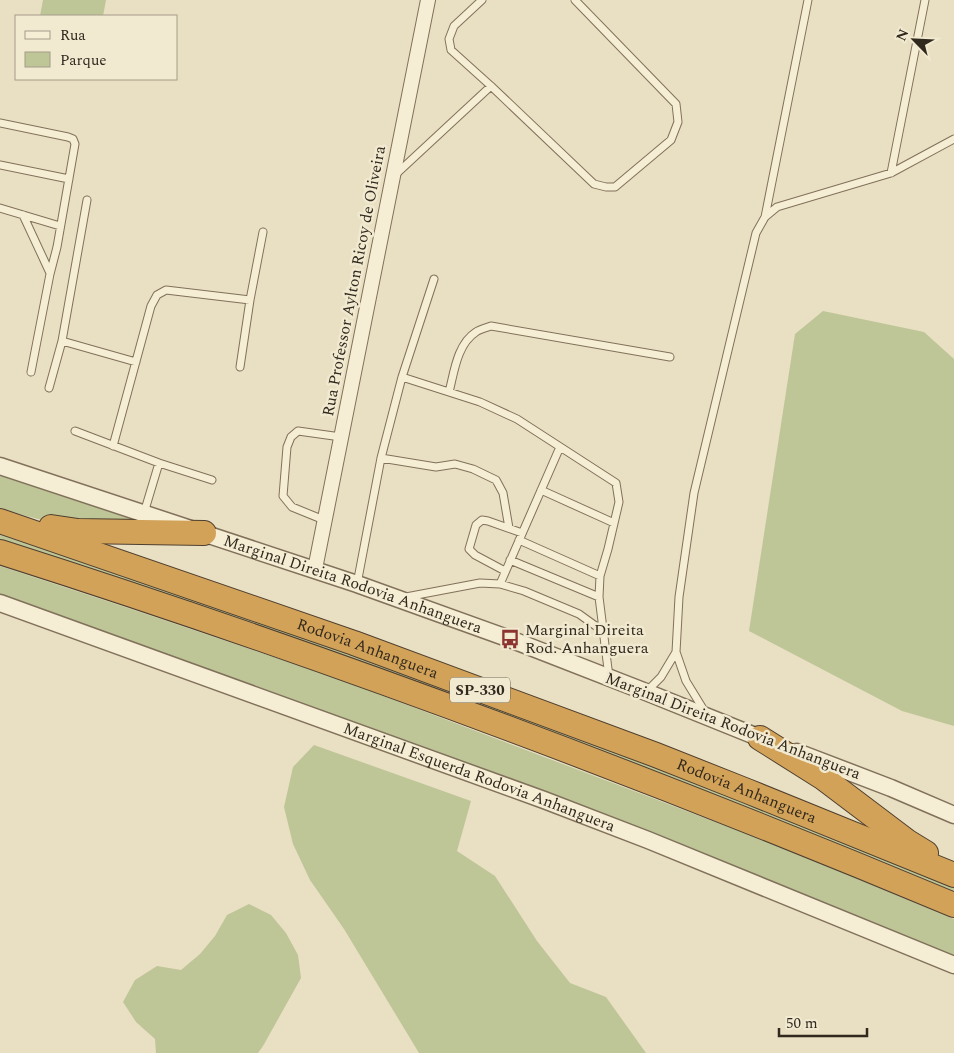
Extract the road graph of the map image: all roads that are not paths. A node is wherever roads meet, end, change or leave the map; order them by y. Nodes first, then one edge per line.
1 (428, 0) edge
2 (482, 0) edge
3 (576, 0) edge
4 (808, 0) edge
5 (925, 0) edge
6 (491, 86) junction
7 (0, 123) edge
8 (954, 139) edge
9 (0, 164) edge
10 (891, 173) junction
11 (392, 178) junction
12 (68, 179) junction
13 (87, 200) dead end
14 (0, 208) edge
15 (23, 215) junction
16 (765, 218) junction
17 (60, 226) junction
18 (264, 232) dead end
19 (50, 274) junction
20 (434, 279) dead end
21 (250, 300) junction
22 (62, 341) junction
23 (670, 357) dead end
24 (136, 362) junction
25 (240, 367) dead end
26 (31, 372) dead end
27 (402, 378) junction
28 (49, 388) dead end
29 (449, 392) junction
30 (75, 432) dead end
31 (341, 436) junction
32 (113, 446) junction
33 (560, 447) junction
34 (381, 458) junction
35 (159, 463) junction
36 (0, 466) edge
37 (212, 480) dead end
38 (541, 490) junction
39 (144, 513) junction
40 (0, 516) edge
41 (324, 520) junction
42 (0, 521) edge
43 (614, 523) junction
44 (509, 528) junction
45 (204, 532) junction
46 (520, 537) junction
47 (0, 552) edge
48 (510, 560) junction
49 (315, 569) junction
50 (505, 571) junction
51 (600, 576) junction
52 (357, 584) junction
53 (500, 584) junction
54 (600, 597) junction
55 (399, 599) junction
56 (0, 603) edge
57 (604, 632) junction
58 (676, 652) junction
59 (609, 678) junction
60 (646, 692) junction
61 (708, 717) junction
62 (760, 738) junction
63 (954, 815) edge
64 (954, 868) edge
65 (954, 875) edge
66 (954, 905) edge
67 (954, 965) edge

1 - 11 street, Rua Professor Aylton Ricoy de Oliveira
2 - 6 lane
3 - 6 lane
4 - 16 lane
5 - 10 lane
6 - 11 lane
7 - 12 lane
8 - 10 lane
9 - 12 lane
10 - 16 lane
11 - 31 street, Rua Professor Aylton Ricoy de Oliveira
12 - 17 lane
13 - 22 lane
14 - 15 lane
15 - 17 lane
15 - 19 lane
16 - 58 lane
17 - 19 lane
18 - 21 lane
19 - 26 lane
20 - 27 lane
21 - 24 lane
21 - 25 lane
22 - 24 lane
22 - 28 lane
23 - 29 lane
24 - 32 lane
27 - 29 lane
27 - 34 lane
29 - 33 lane
30 - 32 lane
31 - 41 street, Rua Professor Aylton Ricoy de Oliveira
31 - 41 lane
32 - 35 lane
33 - 38 lane
33 - 43 lane
34 - 44 lane
34 - 52 lane
35 - 37 lane
35 - 39 lane
36 - 39 street, Marginal Direita Rodovia Anhanguera
38 - 43 lane
38 - 46 lane
39 - 45 street, Marginal Direita Rodovia Anhanguera
40 - 45 highway
41 - 49 street, Rua Professor Aylton Ricoy de Oliveira
42 - 65 highway, Rodovia Anhanguera / SP-330
43 - 51 lane
44 - 46 lane
44 - 50 lane
45 - 49 street, Marginal Direita Rodovia Anhanguera
46 - 48 lane
46 - 51 lane
47 - 66 highway, Rodovia Anhanguera / SP-330
48 - 50 lane
48 - 54 lane
49 - 52 street, Marginal Direita Rodovia Anhanguera
50 - 53 lane
51 - 54 lane
52 - 55 street, Marginal Direita Rodovia Anhanguera
53 - 55 lane
53 - 57 lane
54 - 57 lane
55 - 59 street, Marginal Direita Rodovia Anhanguera
56 - 67 street, Marginal Esquerda Rodovia Anhanguera
57 - 59 lane
58 - 60 lane
58 - 61 lane
59 - 60 street, Marginal Direita Rodovia Anhanguera
60 - 61 street, Marginal Direita Rodovia Anhanguera
61 - 62 street, Marginal Direita Rodovia Anhanguera
62 - 63 street, Marginal Direita Rodovia Anhanguera
62 - 64 highway

